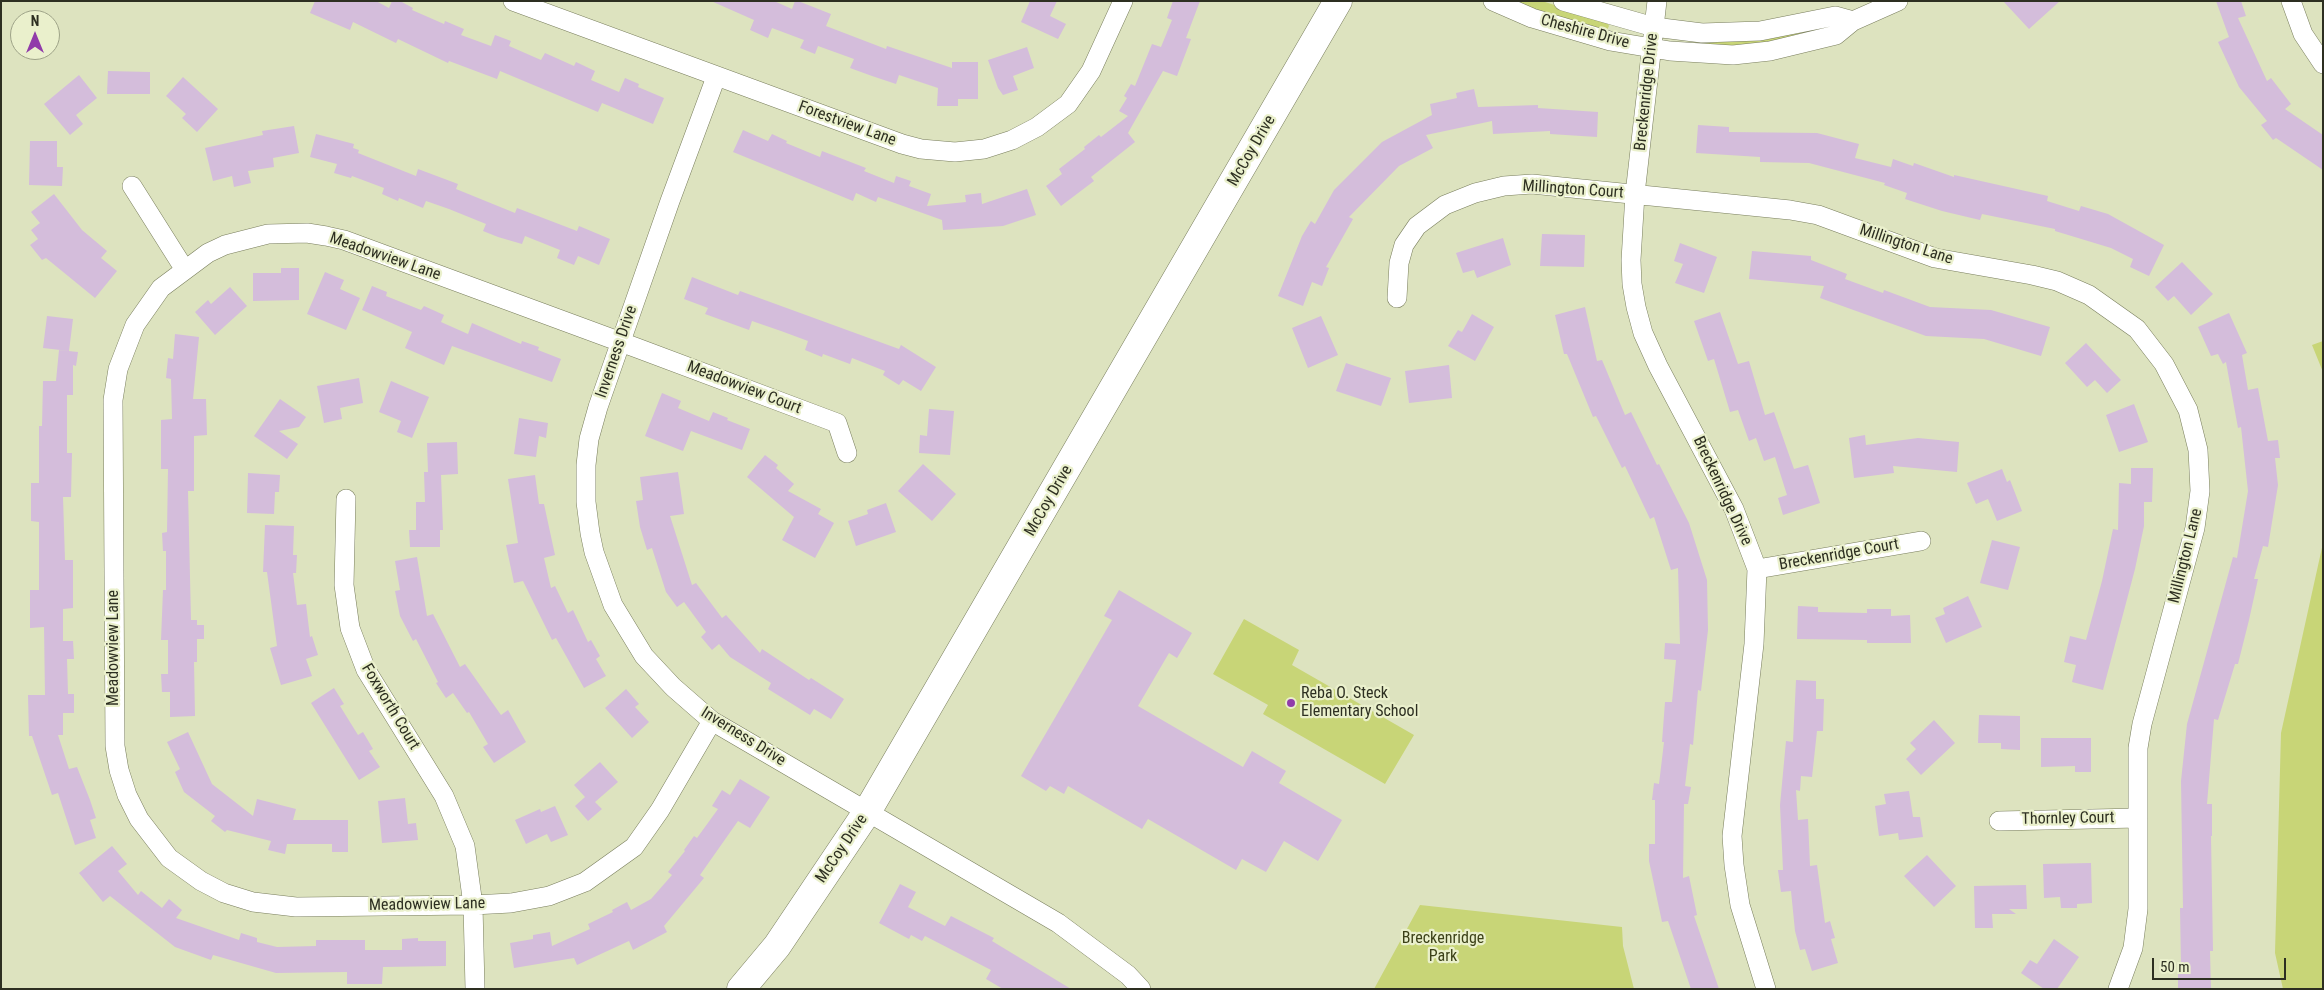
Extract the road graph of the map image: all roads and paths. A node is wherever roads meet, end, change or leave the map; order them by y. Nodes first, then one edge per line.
1 (513, 1) edge
2 (1123, 1) edge
3 (1338, 1) edge
4 (1493, 1) edge
5 (1563, 1) edge
6 (1656, 1) edge
7 (1898, 1) edge
8 (2291, 1) edge
9 (1853, 21) junction
10 (1654, 27) junction
11 (1652, 49) junction
12 (2323, 64) edge
13 (716, 77) junction
14 (132, 186) dead end
15 (1635, 194) junction
16 (185, 270) junction
17 (1397, 298) dead end
18 (621, 342) junction
19 (847, 453) dead end
20 (346, 499) dead end
21 (1921, 541) dead end
22 (1758, 569) junction
23 (712, 721) junction
24 (867, 812) junction
25 (2138, 818) junction
26 (1999, 821) dead end
27 (473, 905) junction
28 (475, 989) edge
29 (741, 989) edge
30 (1141, 989) edge
31 (1766, 989) edge
32 (2118, 989) edge

1 - 13 street, Forestview Lane
2 - 13 street, Forestview Lane
3 - 24 street, McCoy Drive
4 - 11 street, Cheshire Drive
5 - 10 street, Cheshire Drive
6 - 10 street, Breckenridge Drive
7 - 9 street, Cheshire Drive
8 - 12 street
9 - 10 street, Cheshire Drive
9 - 11 street, Cheshire Drive
10 - 11 street, Breckenridge Drive
11 - 15 street, Breckenridge Drive
13 - 18 street, Inverness Drive
14 - 16 street
15 - 17 street, Millington Court
15 - 22 street, Breckenridge Drive
15 - 25 street, Millington Lane
16 - 18 street, Meadowview Lane
16 - 27 street, Meadowview Lane
18 - 19 street, Meadowview Court
18 - 23 street, Inverness Drive
20 - 27 street, Foxworth Court
21 - 22 street, Breckenridge Court
22 - 31 street, Breckenridge Drive
23 - 24 street, Inverness Drive
23 - 27 street, Meadowview Lane
24 - 29 street, McCoy Drive
24 - 30 street, Inverness Drive
25 - 26 street, Thornley Court
25 - 32 street, Millington Lane
27 - 28 street, Foxworth Court

